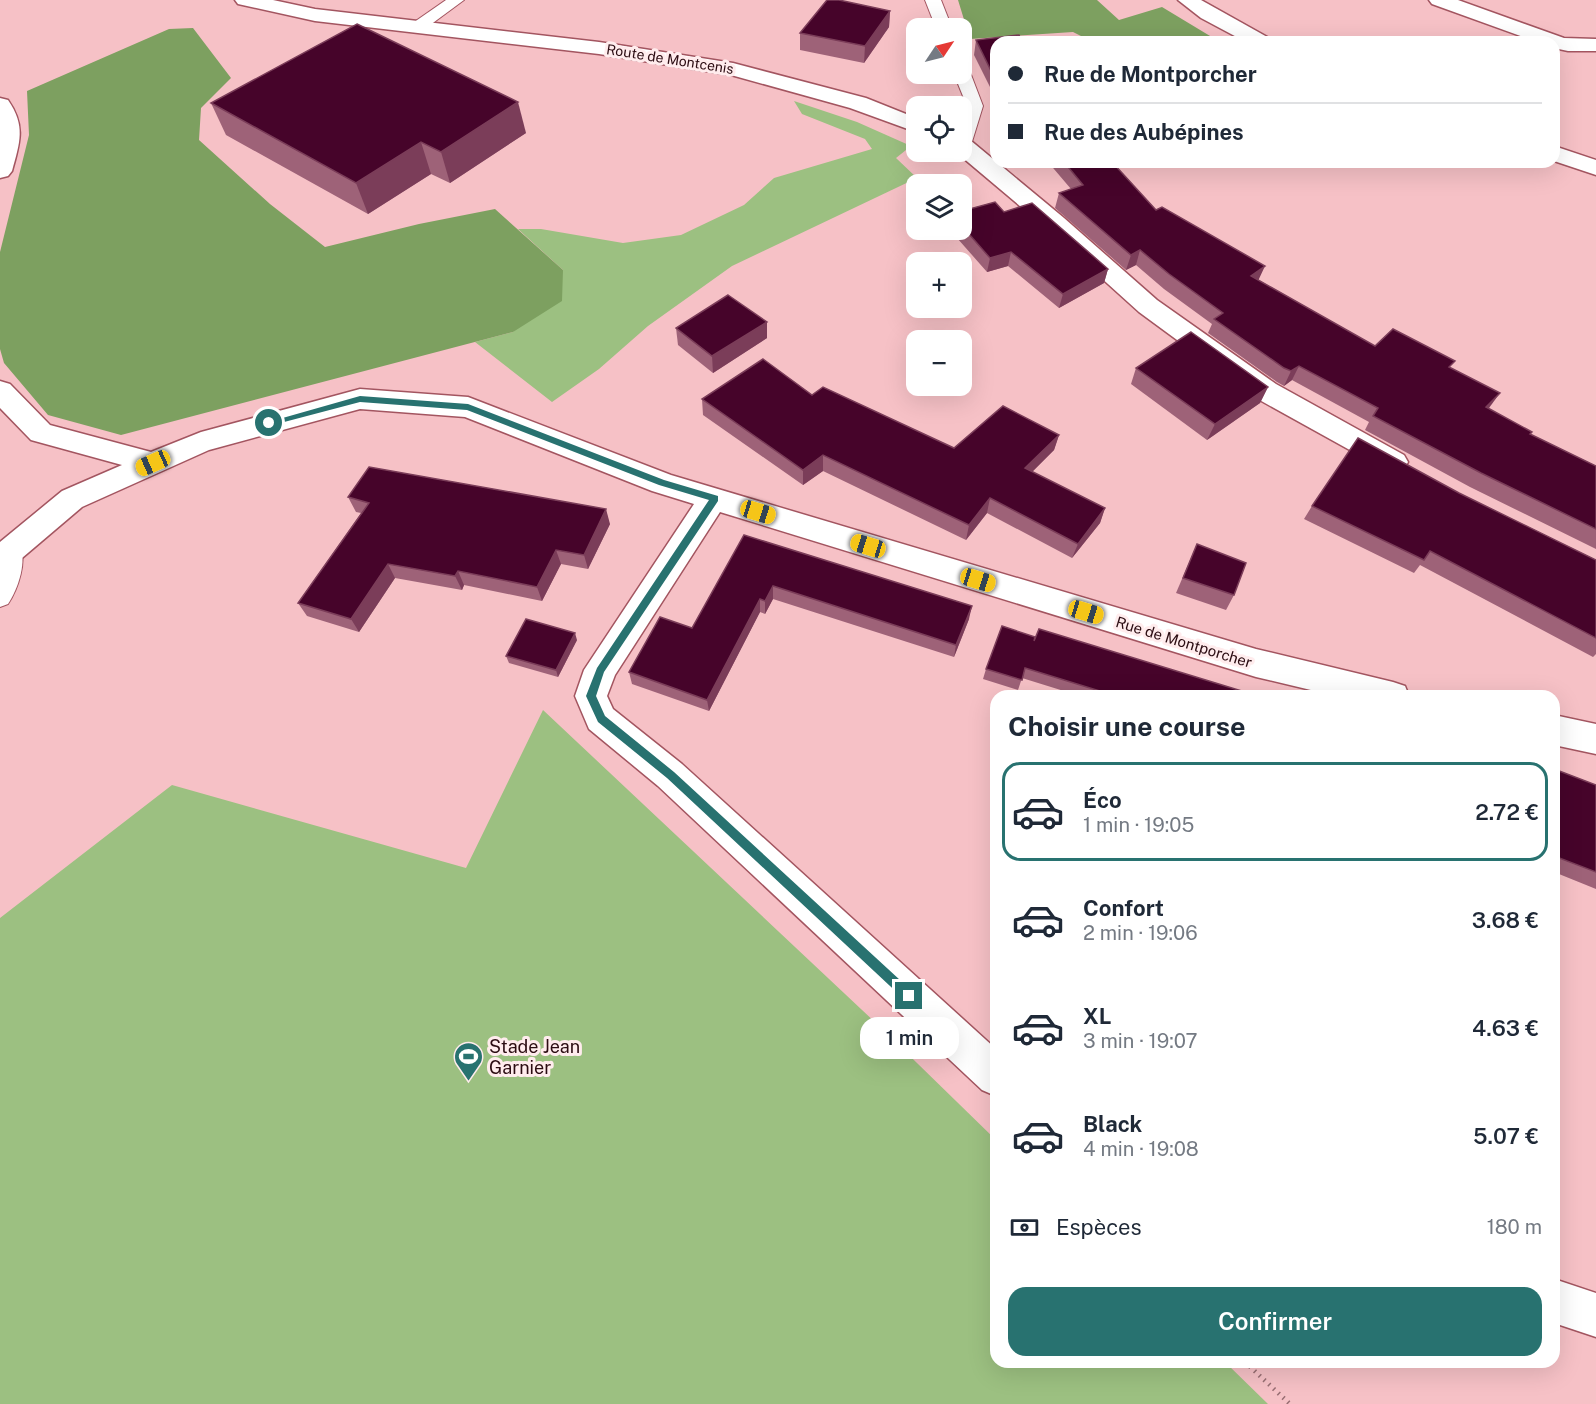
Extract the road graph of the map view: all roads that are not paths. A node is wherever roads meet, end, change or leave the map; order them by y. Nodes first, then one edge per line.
1 (245, 0) edge
2 (456, 0) edge
3 (933, 0) edge
4 (1188, 0) edge
5 (1440, 0) edge
6 (940, 18) edge
7 (416, 28) junction
8 (1250, 36) edge
9 (1540, 36) edge
10 (1560, 43) edge
11 (1596, 45) edge
12 (972, 98) edge
13 (0, 105) edge
14 (972, 115) edge
15 (906, 120) edge
16 (972, 153) edge
17 (1560, 155) edge
18 (1596, 168) edge
19 (0, 171) edge
20 (0, 391) edge
21 (153, 463) junction
22 (1418, 475) edge
23 (714, 498) junction
24 (6, 553) edge
25 (0, 597) edge
26 (1368, 690) edge
27 (1560, 731) edge
28 (1596, 739) edge
29 (990, 1070) edge
30 (1560, 1303) edge
31 (1596, 1315) edge

1 - 7 street, Route de Montcenis
2 - 7 lane
3 - 6 lane
4 - 8 street
5 - 9 street
7 - 15 street, Route de Montcenis
10 - 11 street
12 - 14 lane
13 - 19 street
16 - 22 street
17 - 18 street
20 - 21 street
21 - 23 street, Rue de Montporcher
21 - 24 street, Rue de Montporcher
23 - 26 street, Rue de Montporcher
23 - 29 street
24 - 25 lane
27 - 28 street
30 - 31 street

